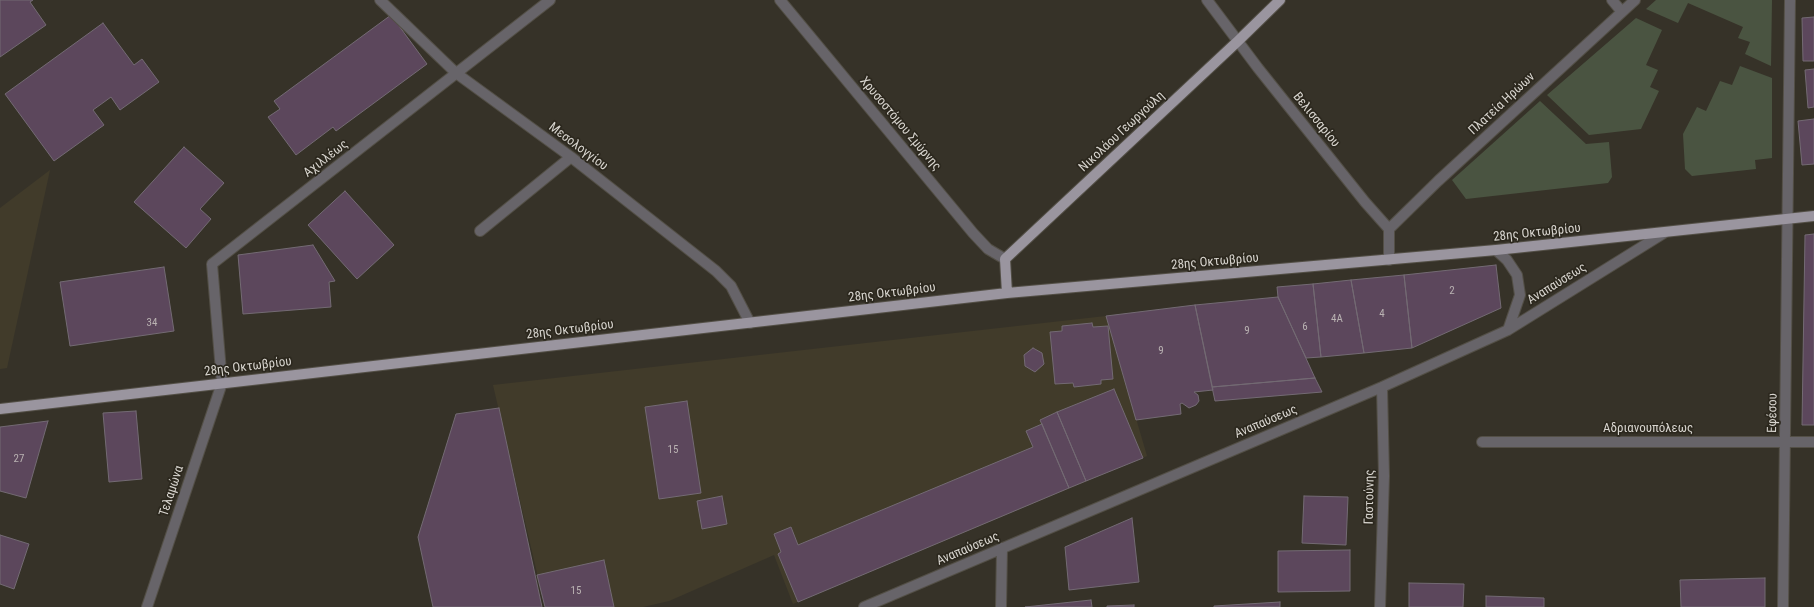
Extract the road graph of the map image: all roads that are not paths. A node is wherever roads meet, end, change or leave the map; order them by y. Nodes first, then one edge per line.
1 (380, 0) edge
2 (550, 0) edge
3 (780, 0) edge
4 (1206, 0) edge
5 (1280, 0) edge
6 (1612, 0) edge
7 (1635, 0) edge
8 (1790, 0) edge
9 (1622, 12) junction
10 (1238, 42) junction
11 (456, 73) junction
12 (571, 157) junction
13 (1814, 216) edge
14 (1788, 219) junction
15 (1389, 229) junction
16 (480, 231) dead end
17 (1664, 233) junction
18 (1496, 250) junction
19 (1005, 259) junction
20 (1389, 260) junction
21 (1007, 293) junction
22 (750, 323) junction
23 (1508, 330) junction
24 (222, 384) junction
25 (1382, 387) junction
26 (0, 409) edge
27 (1482, 442) dead end
28 (1785, 442) junction
29 (1814, 442) edge
30 (1002, 548) junction
31 (147, 607) edge
32 (864, 607) edge
33 (1001, 607) edge
34 (1380, 607) edge
35 (1784, 607) edge

1 - 11 street, Μεσολογγίου
2 - 11 street, Αχιλλέως
3 - 19 street, Χρυσοστόμου Σμύρνης
4 - 10 street, Βελισσαρίου
5 - 10 main road, Νικολάου Γεωργούλη
6 - 9 street
7 - 9 street, Πλατεία Ηρώων
8 - 14 street
9 - 15 street, Πλατεία Ηρώων
10 - 15 street, Βελισσαρίου
10 - 19 main road, Νικολάου Γεωργούλη
11 - 12 street, Μεσολογγίου
11 - 24 street, Αχιλλέως
12 - 16 street
12 - 22 street, Μεσολογγίου
13 - 14 main road, 28ης Οκτωβρίου
14 - 17 main road, 28ης Οκτωβρίου
14 - 28 street, Εφέσου
15 - 20 street
17 - 18 main road, 28ης Οκτωβρίου
17 - 23 street, Αναπαύσεως
18 - 20 main road, 28ης Οκτωβρίου
18 - 23 street
19 - 21 main road
20 - 21 main road, 28ης Οκτωβρίου
21 - 22 main road, 28ης Οκτωβρίου
22 - 24 main road, 28ης Οκτωβρίου
23 - 25 street, Αναπαύσεως
24 - 26 main road, 28ης Οκτωβρίου
24 - 31 street, Τελαμώνα
25 - 30 street, Αναπαύσεως
25 - 34 street, Γαστούνης
27 - 28 street, Αδριανουπόλεως
28 - 29 street, Αδριανουπόλεως
28 - 35 street, Εφέσου
30 - 32 street, Αναπαύσεως
30 - 33 street

